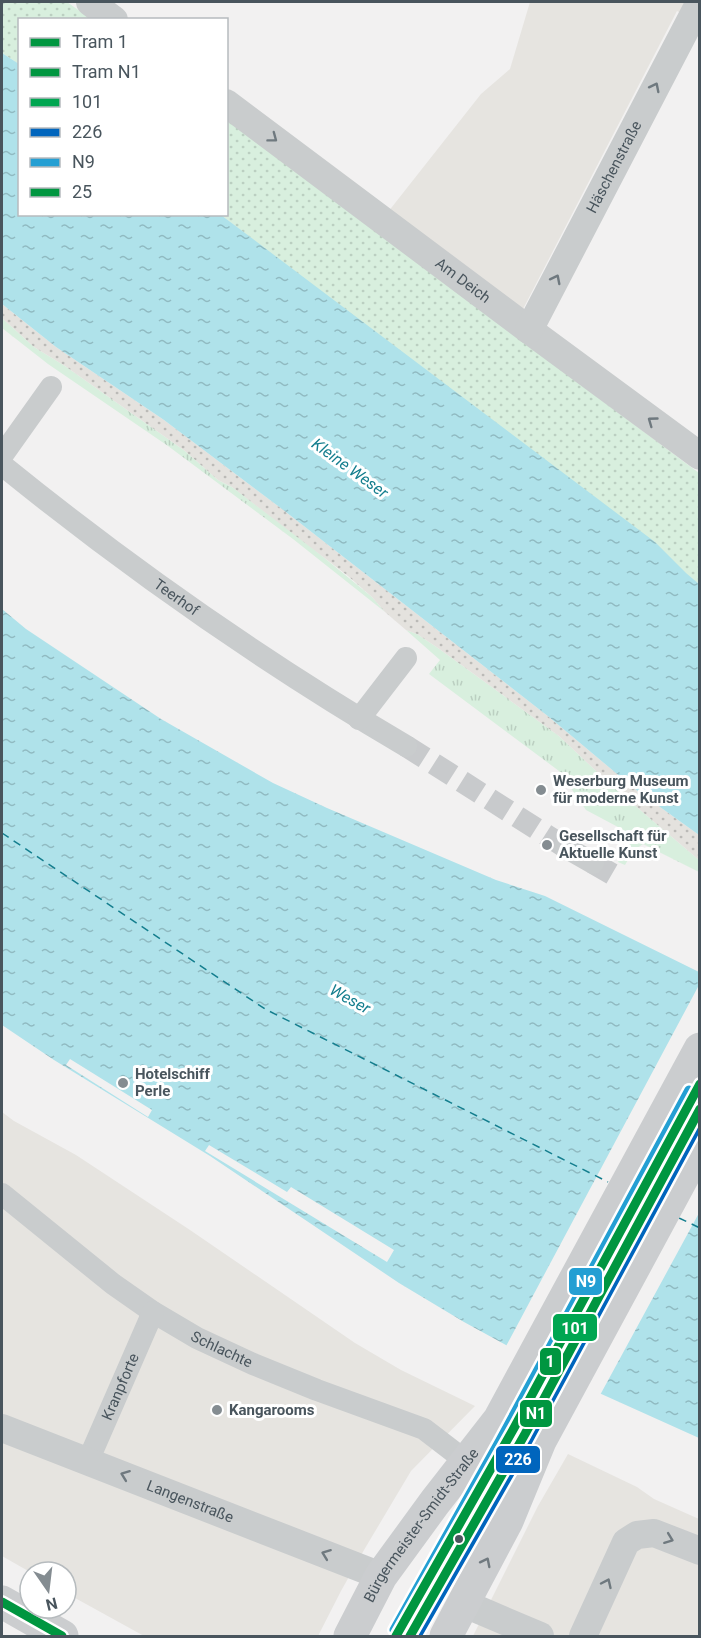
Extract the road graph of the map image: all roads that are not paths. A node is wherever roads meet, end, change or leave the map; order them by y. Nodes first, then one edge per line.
1 (90, 2) edge
2 (699, 3) edge
3 (111, 18) edge
4 (228, 104) edge
5 (529, 330) junction
6 (51, 387) dead end
7 (2, 456) edge
8 (699, 456) edge
9 (2, 465) edge
10 (406, 658) dead end
11 (359, 719) junction
12 (406, 746) tunnel mouth
13 (565, 847) tunnel mouth
14 (593, 863) tunnel mouth
15 (699, 1050) edge
16 (699, 1145) edge
17 (2, 1194) edge
18 (153, 1312) junction
19 (2, 1428) edge
20 (88, 1461) junction
21 (467, 1462) junction
22 (699, 1551) edge
23 (381, 1576) junction
24 (2, 1602) edge
25 (465, 1604) junction
26 (62, 1636) edge
27 (350, 1636) edge
28 (446, 1636) edge
29 (540, 1636) edge
30 (583, 1636) edge

1 - 3 street
5 -> 2 street, Häschenstraße
4 -> 5 street, Am Deich
8 -> 5 street, Am Deich
6 - 7 street
9 - 11 street, Teerhof
10 - 11 street
11 - 12 street, Teerhof
13 - 14 street
15 - 21 main road, Bürgermeister-Smidt-Straße
25 -> 16 main road
17 - 18 street, Schlachte
18 - 20 street, Kranpforte
18 - 21 street, Schlachte
19 - 20 street, Langenstraße
23 -> 20 street, Langenstraße
21 - 23 main road, Bürgermeister-Smidt-Straße
30 -> 22 street
23 - 27 main road, Bürgermeister-Smidt-Straße
24 - 26 main road
25 - 28 main road
25 - 29 street

